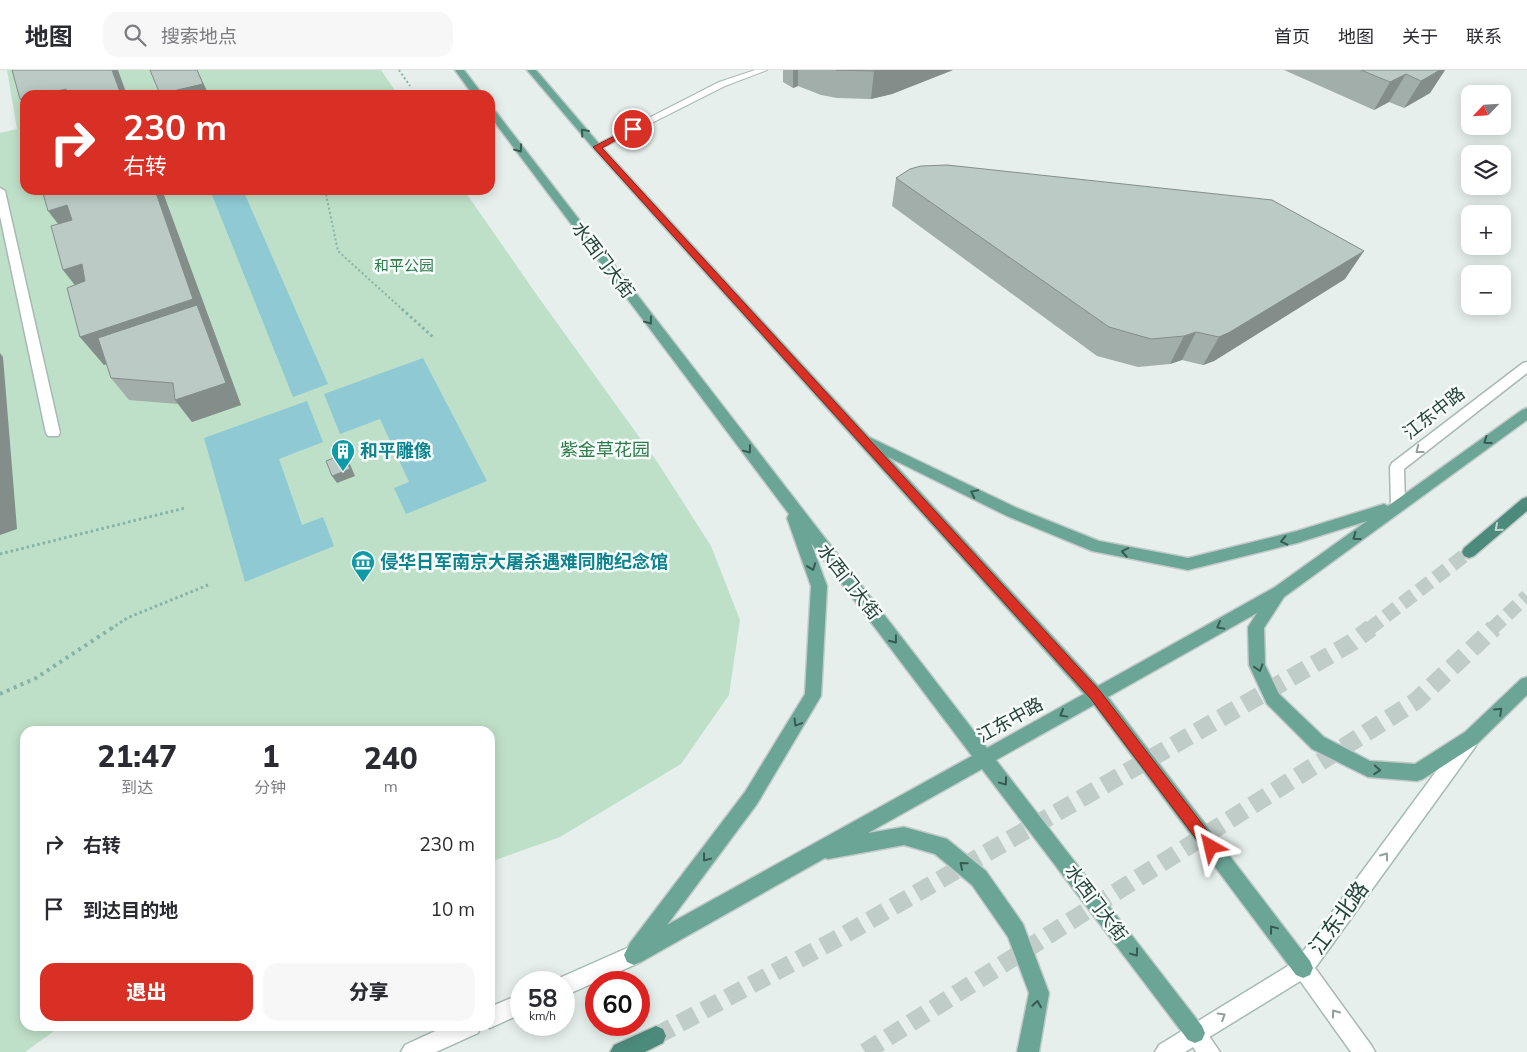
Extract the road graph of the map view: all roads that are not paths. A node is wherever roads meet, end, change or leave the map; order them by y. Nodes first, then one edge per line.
1 (459, 70) edge
2 (531, 70) edge
3 (764, 70) edge
4 (474, 90) edge
5 (495, 117) edge
6 (597, 147) junction
7 (0, 191) edge
8 (1527, 366) edge
9 (1527, 413) edge
10 (53, 433) dead end
11 (861, 438) junction
12 (1527, 503) edge
13 (789, 504) junction
14 (1398, 506) junction
15 (1469, 552) tunnel mouth
16 (1280, 592) junction
17 (1527, 684) edge
18 (1096, 695) junction
19 (1471, 738) junction
20 (985, 758) junction
21 (816, 853) junction
22 (634, 955) junction
23 (1303, 968) junction
24 (575, 981) edge
25 (510, 1009) edge
26 (495, 1016) edge
27 (460, 1031) edge
28 (1196, 1032) junction
29 (656, 1036) tunnel mouth
30 (412, 1052) edge
31 (621, 1052) edge
32 (1028, 1052) edge
33 (1166, 1052) edge
34 (1209, 1052) edge
35 (1364, 1052) edge

1 - 4 main road
6 -> 2 main road
3 - 6 lane
5 -> 13 main road, 水西门大街
6 - 11 main road
7 - 10 street
8 -> 14 street, 江东中路
9 -> 14 main road, 江东中路
14 -> 11 main road
11 - 18 main road
12 -> 15 highway
13 -> 20 main road, 水西门大街
13 -> 22 main road
14 -> 16 main road, 江东中路
16 -> 18 main road, 江东中路
16 -> 19 main road
19 -> 17 main road
18 -> 20 main road, 江东中路
23 -> 18 main road
23 -> 19 street, 江东北路
20 - 21 main road, 江东中路
20 -> 28 main road, 水西门大街
21 - 22 main road, 江东中路
32 -> 21 main road
22 - 24 street
28 -> 23 street, 江东北路
35 -> 23 street
25 - 26 street
27 - 30 street
28 - 33 street, 江东北路
28 - 34 street, 水西门大街
29 - 31 highway

